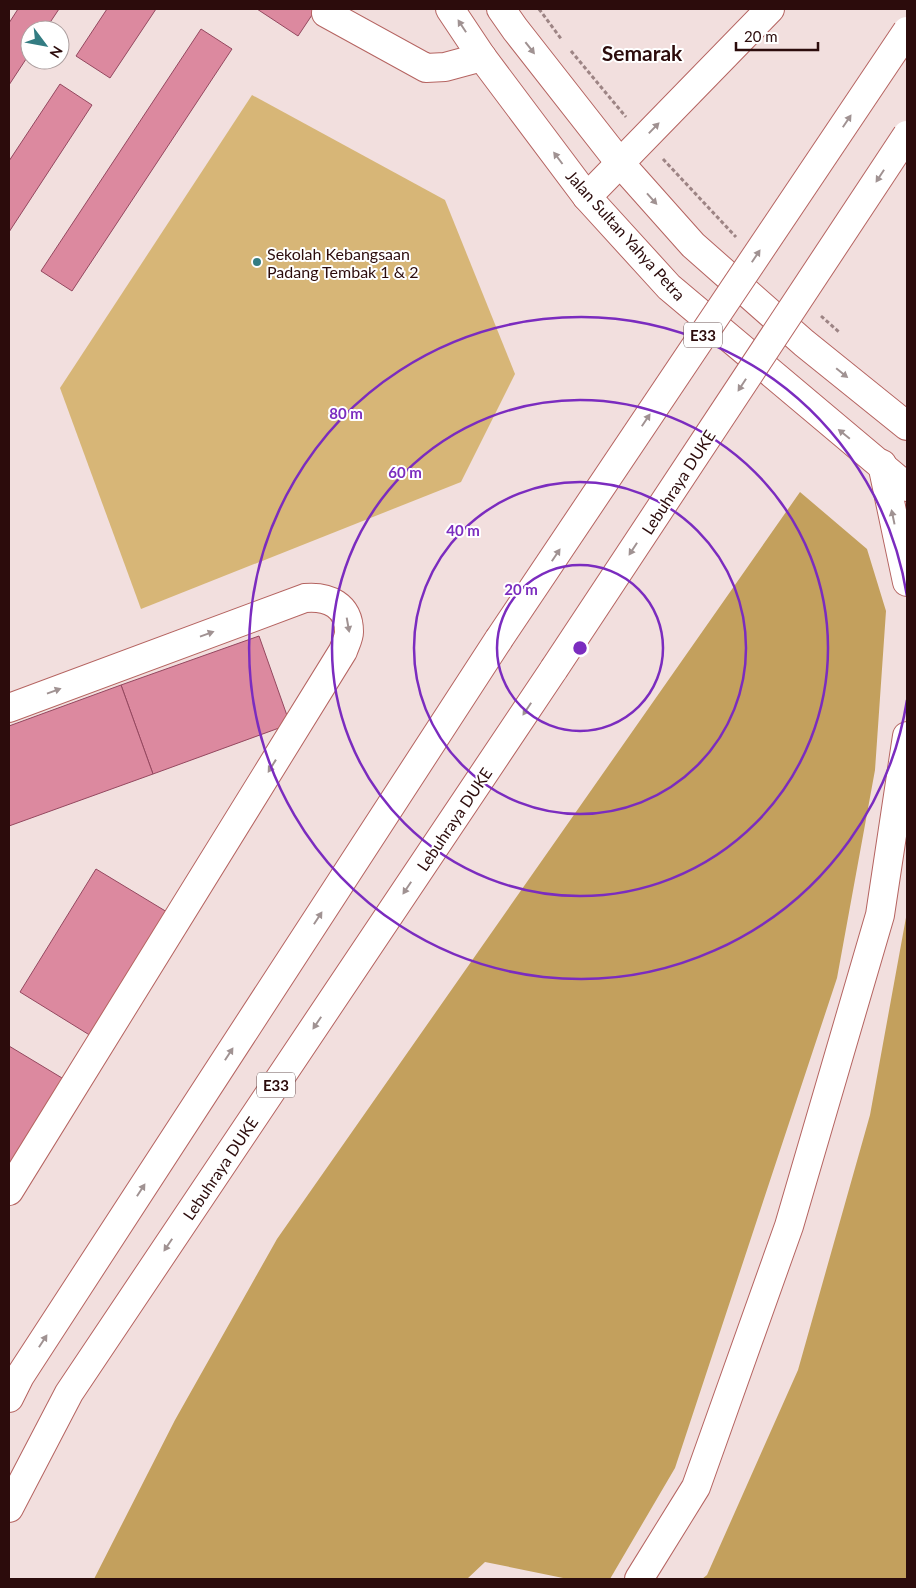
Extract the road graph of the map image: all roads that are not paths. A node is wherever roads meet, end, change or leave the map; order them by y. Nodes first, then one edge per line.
1 (450, 9) edge
2 (501, 9) edge
3 (770, 9) edge
4 (326, 13) dead end
5 (907, 31) edge
6 (482, 57) junction
7 (907, 135) edge
8 (620, 163) junction
9 (587, 197) junction
10 (907, 426) edge
11 (882, 464) junction
12 (907, 487) edge
13 (907, 582) edge
14 (9, 708) edge
15 (907, 736) edge
16 (9, 1191) edge
17 (13, 1387) edge
18 (9, 1508) edge
19 (639, 1579) edge

6 -> 1 main road, Jalan Sultan Yahya Petra
2 -> 8 main road
8 -> 3 main road
4 - 6 main road
17 -> 5 main road, E33, bridge
9 -> 6 main road, Jalan Sultan Yahya Petra
7 -> 18 main road, Lebuhraya DUKE / E33, bridge
8 - 9 main road
8 -> 10 main road
11 -> 9 main road, Jalan Sultan Yahya Petra
11 - 12 main road, Jalan Sultan Yahya Petra
13 -> 11 main road
14 -> 16 main road
15 - 19 main road

